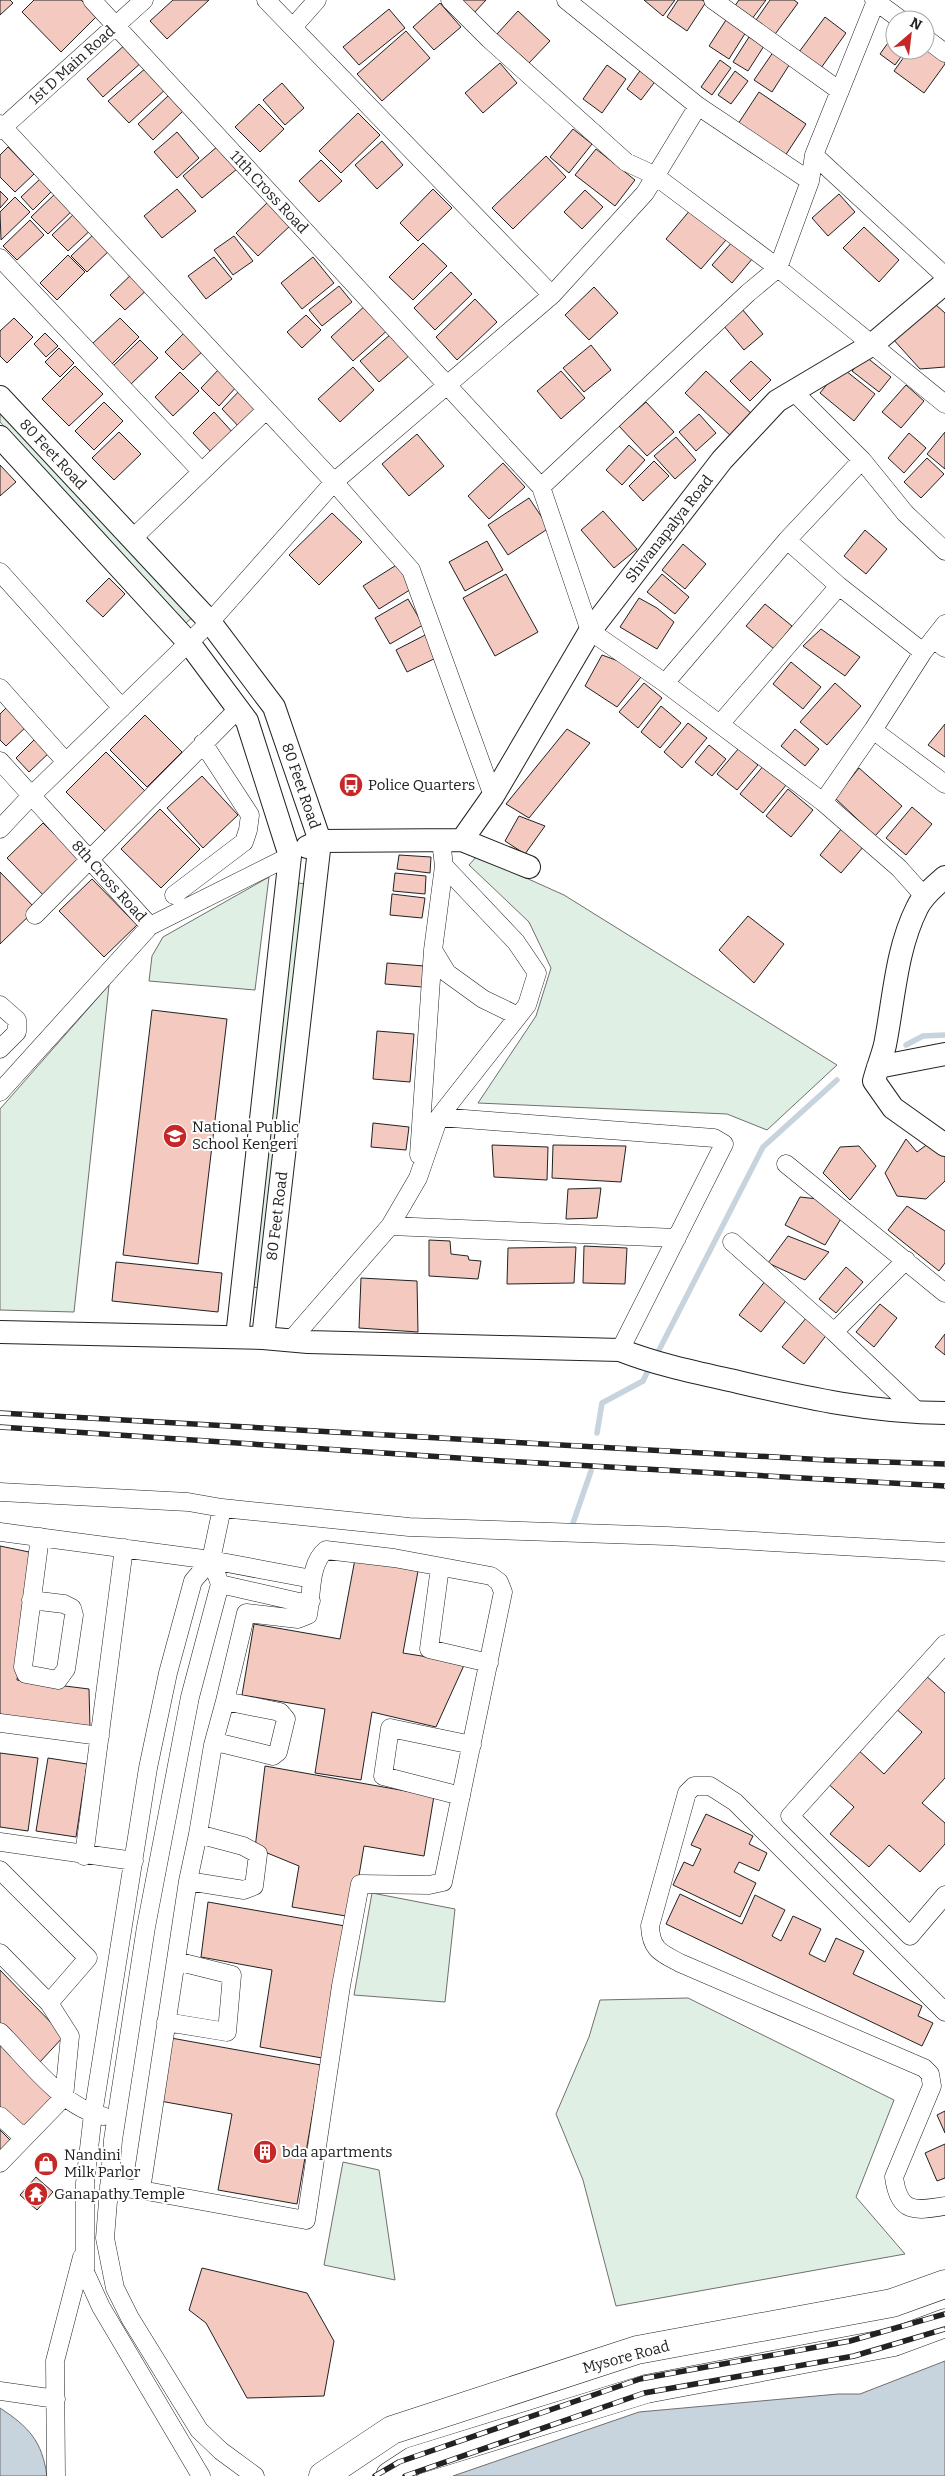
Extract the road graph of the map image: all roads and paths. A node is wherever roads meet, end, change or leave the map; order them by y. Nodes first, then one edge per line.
1 (92, 0) edge
2 (144, 0) edge
3 (266, 0) edge
4 (317, 0) edge
5 (450, 0) edge
6 (566, 0) edge
7 (713, 0) edge
8 (875, 1) edge
9 (887, 10) edge
10 (115, 26) junction
11 (294, 28) junction
12 (840, 91) junction
13 (698, 106) junction
14 (1, 127) edge
15 (814, 155) junction
16 (654, 176) junction
17 (810, 181) junction
18 (0, 258) edge
19 (778, 268) junction
20 (945, 276) edge
21 (945, 283) edge
22 (552, 295) junction
23 (873, 344) junction
24 (446, 384) junction
25 (793, 391) junction
26 (0, 397) edge
27 (945, 404) edge
28 (266, 410) junction
29 (0, 437) edge
30 (862, 460) junction
31 (201, 471) junction
32 (334, 482) junction
33 (541, 487) junction
34 (132, 539) junction
35 (787, 540) junction
36 (945, 551) edge
37 (0, 572) edge
38 (839, 586) junction
39 (210, 622) junction
40 (945, 624) edge
41 (590, 631) junction
42 (189, 643) junction
43 (934, 646) edge
44 (664, 683) junction
45 (0, 688) edge
46 (122, 708) junction
47 (238, 709) junction
48 (720, 724) junction
49 (873, 730) junction
50 (203, 743) junction
51 (0, 762) edge
52 (66, 762) junction
53 (945, 784) edge
54 (31, 796) junction
55 (493, 796) junction
56 (822, 802) junction
57 (0, 829) edge
58 (320, 841) junction
59 (452, 841) junction
60 (290, 856) junction
61 (90, 861) junction
62 (444, 866) junction
63 (529, 867) dead end
64 (945, 877) edge
65 (174, 895) dead end
66 (924, 896) junction
67 (35, 915) dead end
68 (150, 926) junction
69 (433, 950) junction
70 (0, 1005) edge
71 (518, 1016) junction
72 (0, 1049) edge
73 (945, 1054) edge
74 (878, 1067) junction
75 (0, 1092) edge
76 (439, 1117) junction
77 (945, 1145) edge
78 (786, 1164) dead end
79 (418, 1178) junction
80 (390, 1226) junction
81 (677, 1238) junction
82 (732, 1242) dead end
83 (906, 1260) junction
84 (945, 1293) edge
85 (0, 1332) edge
86 (834, 1332) junction
87 (237, 1337) junction
88 (263, 1338) junction
89 (291, 1340) junction
90 (620, 1350) junction
91 (919, 1413) junction
92 (945, 1413) edge
93 (0, 1492) edge
94 (222, 1508) junction
95 (0, 1532) edge
96 (40, 1537) junction
97 (124, 1548) junction
98 (945, 1552) edge
99 (211, 1560) junction
100 (440, 1567) junction
101 (312, 1579) junction
102 (220, 1584) junction
103 (31, 1600) junction
104 (311, 1602) junction
105 (945, 1644) edge
106 (489, 1662) junction
107 (225, 1701) junction
108 (0, 1723) edge
109 (100, 1736) junction
110 (213, 1745) junction
111 (472, 1745) junction
112 (461, 1796) junction
113 (198, 1834) junction
114 (0, 1842) edge
115 (84, 1856) junction
116 (134, 1861) junction
117 (0, 1870) edge
118 (188, 1881) junction
119 (945, 1895) edge
120 (0, 1953) edge
121 (176, 1960) junction
122 (49, 2002) junction
123 (945, 2012) edge
124 (166, 2022) junction
125 (0, 2032) edge
126 (64, 2097) junction
127 (94, 2114) junction
128 (0, 2116) edge
129 (116, 2119) junction
130 (24, 2138) junction
131 (0, 2163) edge
132 (109, 2186) junction
133 (141, 2190) junction
134 (945, 2206) edge
135 (84, 2248) junction
136 (945, 2284) edge
137 (945, 2323) edge
138 (0, 2391) edge
139 (56, 2399) junction
140 (56, 2476) edge
141 (201, 2476) edge
142 (255, 2476) edge
143 (323, 2476) edge
144 (390, 2476) edge

1 - 10 street, 11th Cross Road
2 - 10 street, 1st D Main Road
3 - 11 street
4 - 11 street
5 - 16 street
6 - 13 street
7 - 12 street
8 - 9 street
8 - 12 street
10 - 14 street, 1st D Main Road
10 - 24 street, 11th Cross Road
11 - 22 street
12 - 15 street
13 - 16 street
13 - 17 street
14 - 28 street
15 - 17 street
15 - 20 street
16 - 19 street
16 - 22 street
17 - 19 street
18 - 31 street
19 - 23 street
19 - 33 street
21 - 23 street, Shivanapalya Road
22 - 24 street
23 - 25 street, Shivanapalya Road
23 - 27 street
24 - 32 street
24 - 33 street, 11th Cross Road
25 - 30 street
25 - 41 street, Shivanapalya Road
26 - 34 street, 80 Feet Road
28 - 31 street
28 - 32 street
29 - 42 street, 80 Feet Road
30 - 35 street
30 - 36 street
31 - 34 street
32 - 39 street
32 - 55 street
33 - 41 street
34 - 39 street, 80 Feet Road
35 - 38 street
35 - 44 street
37 - 46 street
38 - 43 street
38 - 48 street
39 - 42 street
39 - 58 street, 80 Feet Road
40 - 43 street
41 - 44 street
41 - 55 street, Shivanapalya Road
42 - 46 street
42 - 47 street, 80 Feet Road
43 - 49 street
44 - 48 street
45 - 52 street
46 - 52 street
47 - 50 street
47 - 60 street, 80 Feet Road
48 - 56 street
49 - 53 street
49 - 56 street
50 - 61 street
50 - 65 street
51 - 54 street, 8th Cross Road
52 - 54 street
54 - 57 street
54 - 61 street, 8th Cross Road
55 - 59 street, Shivanapalya Road
56 - 66 street
58 - 59 street
58 - 60 street, 8th Cross Road
58 - 88 street, 80 Feet Road
59 - 62 street
59 - 63 street
60 - 68 street, 8th Cross Road
60 - 87 street, 80 Feet Road
61 - 67 street
61 - 68 street, 8th Cross Road
62 - 69 street
62 - 71 street
64 - 66 street
66 - 74 street
68 - 75 street
69 - 71 street
69 - 79 street
70 - 72 street
71 - 76 street
73 - 74 street
74 - 77 street
76 - 79 street
76 - 81 street
78 - 83 street
79 - 80 street
80 - 81 street
80 - 89 street
81 - 90 street
82 - 86 street
83 - 84 street
83 - 86 street
85 - 87 street
86 - 91 street
87 - 88 street
88 - 89 street
89 - 90 street
90 - 91 street
91 - 92 street
93 - 94 street
94 - 98 street
94 - 99 street
95 - 96 street
96 - 97 street
96 - 103 street
97 - 99 street
97 - 109 street
99 - 101 street
99 - 102 street
99 - 116 street
100 - 101 street
100 - 106 street
100 - 106 street
101 - 104 street
102 - 104 street
102 - 129 street
103 - 103 street
104 - 107 street
105 - 119 street
106 - 111 street
107 - 110 street
107 - 110 street
108 - 109 street
109 - 115 street
110 - 113 street
111 - 112 street
111 - 112 street
112 - 133 street
113 - 118 street
113 - 118 street
114 - 115 street
115 - 116 street
116 - 127 street
117 - 122 street
118 - 121 street
120 - 122 street
121 - 124 street
121 - 124 street
122 - 126 street
123 - 134 street
124 - 133 street
125 - 126 street
126 - 127 street
126 - 130 street
127 - 129 street
127 - 135 street
128 - 130 street
129 - 132 street
130 - 131 street
132 - 133 street
132 - 142 street
135 - 139 street
135 - 141 street
136 - 143 highway, Mysore Road
137 - 144 highway
138 - 139 street
139 - 140 street

